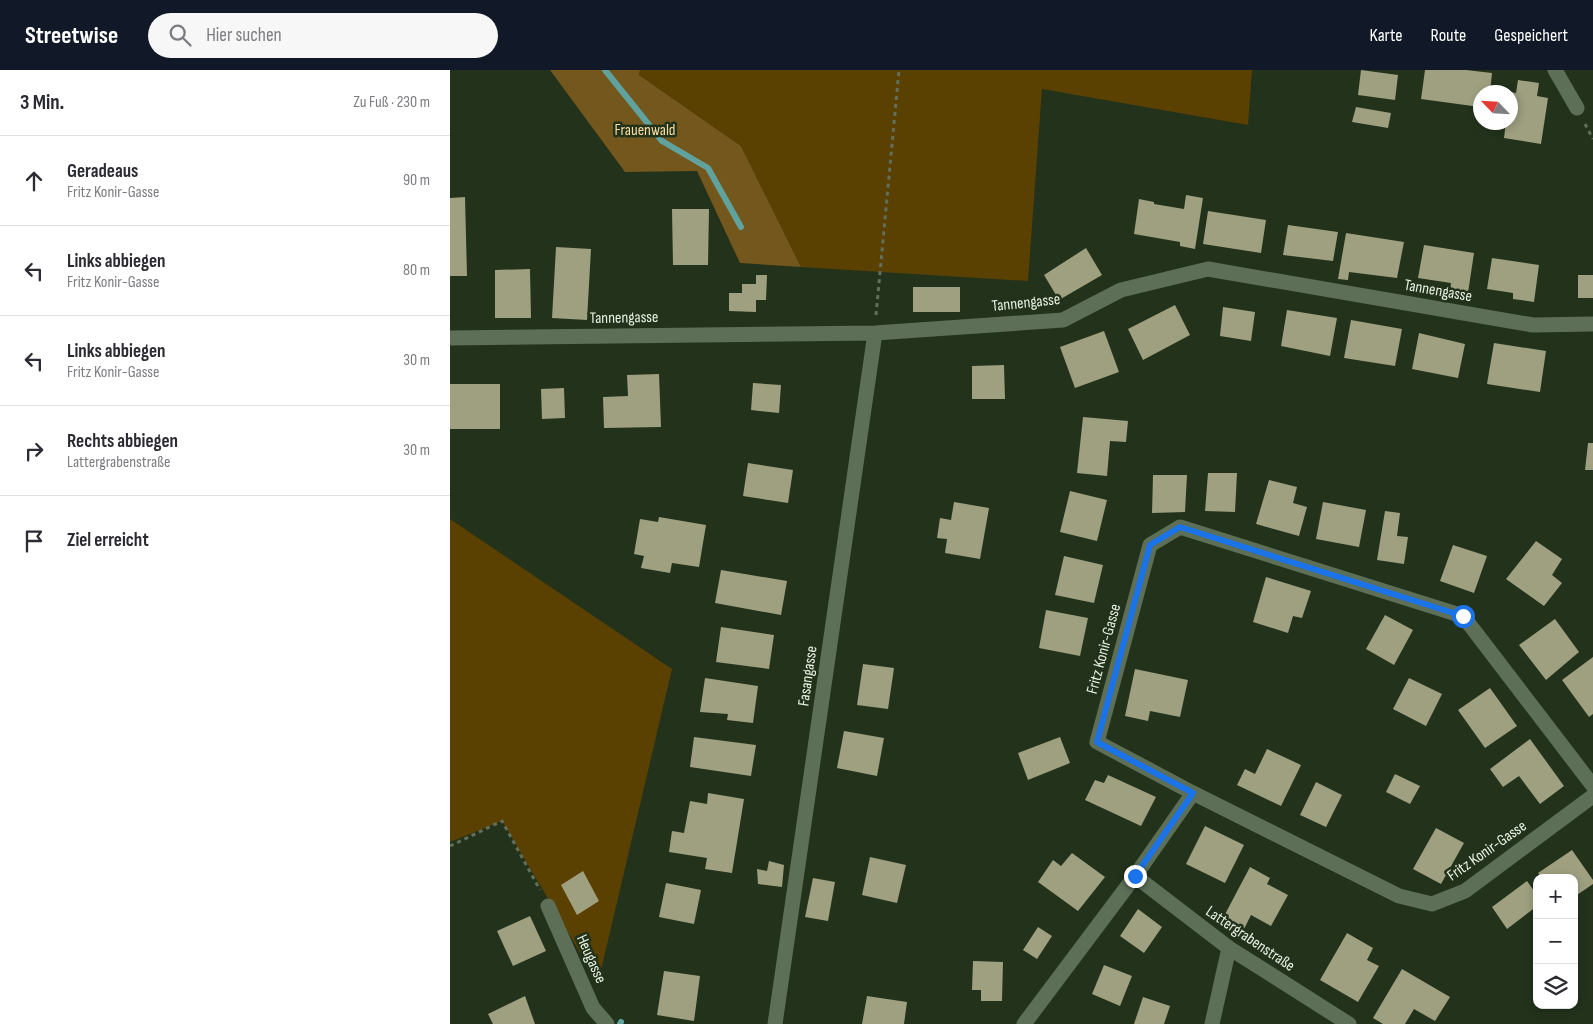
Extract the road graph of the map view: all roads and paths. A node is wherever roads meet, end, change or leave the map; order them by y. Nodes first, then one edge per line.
1 (899, 70) edge
2 (1555, 70) edge
3 (1577, 108) dead end
4 (1593, 324) edge
5 (875, 333) junction
6 (450, 338) edge
7 (1593, 786) edge
8 (1193, 793) junction
9 (1593, 796) edge
10 (450, 846) edge
11 (1135, 876) junction
12 (548, 906) joint
13 (1228, 948) junction
14 (607, 1024) edge
15 (775, 1024) edge
16 (1024, 1024) edge
17 (1212, 1024) edge
18 (1349, 1024) edge

1 - 5 path
2 - 3 street
4 - 5 street, Tannengasse
5 - 6 street, Tannengasse
5 - 15 street, Fasangasse
7 - 8 street, Fritz Konir-Gasse
8 - 9 street, Fritz Konir-Gasse
8 - 11 street
10 - 12 path
11 - 13 street, Lattergrabenstraße
11 - 16 street
12 - 14 street, Heugasse
13 - 17 street
13 - 18 street, Lattergrabenstraße

